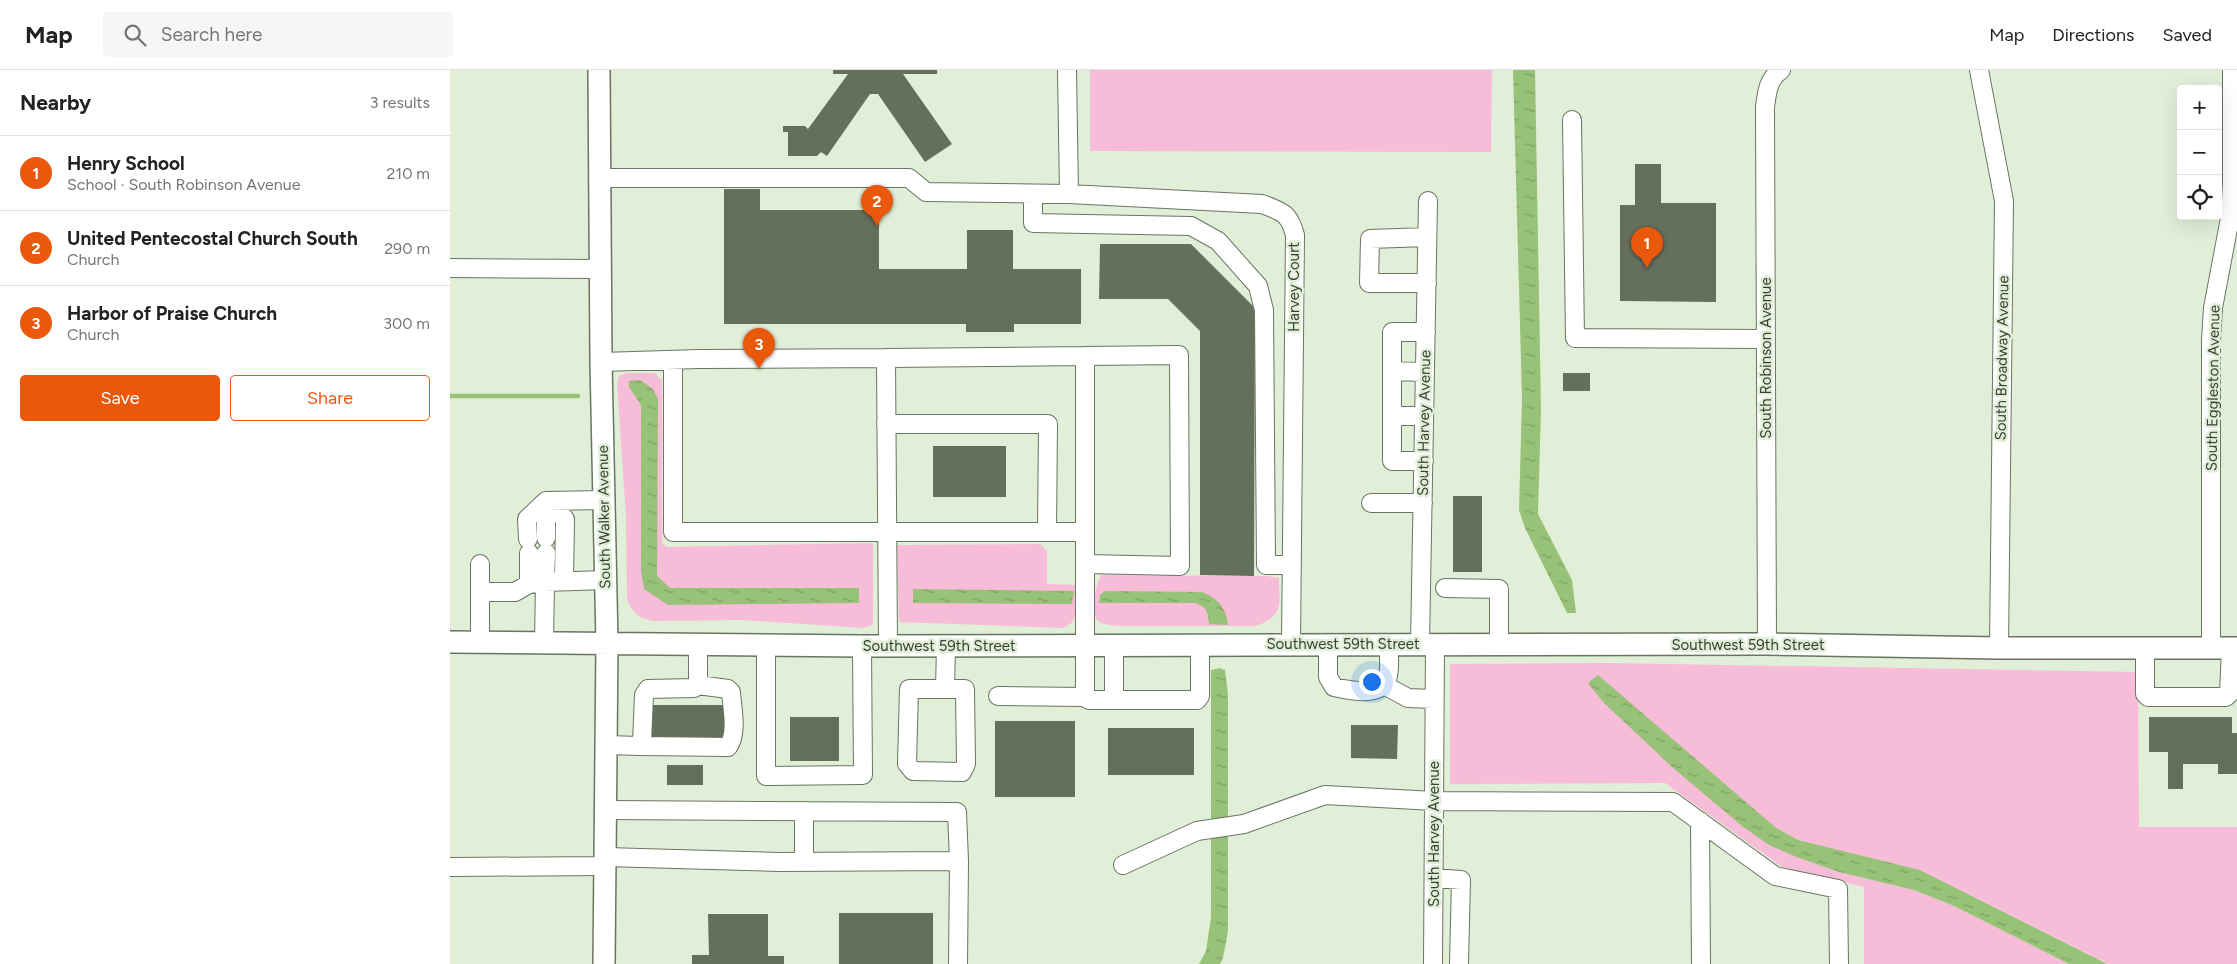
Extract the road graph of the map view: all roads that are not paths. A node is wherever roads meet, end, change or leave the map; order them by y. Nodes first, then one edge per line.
1 (600, 70) edge
2 (1067, 70) edge
3 (1978, 70) edge
4 (2232, 70) edge
5 (1778, 72) edge
6 (1572, 120) dead end
7 (600, 178) junction
8 (1033, 194) junction
9 (1069, 194) junction
10 (1428, 201) dead end
11 (1427, 237) junction
12 (450, 268) edge
13 (600, 269) junction
14 (1427, 284) junction
15 (1426, 332) junction
16 (1766, 339) junction
17 (1086, 356) junction
18 (886, 358) junction
19 (673, 360) junction
20 (601, 362) junction
21 (1392, 371) junction
22 (1425, 372) junction
23 (1392, 416) junction
24 (1424, 416) junction
25 (886, 424) junction
26 (1424, 461) junction
27 (604, 500) junction
28 (546, 501) junction
29 (1371, 503) dead end
30 (1423, 504) junction
31 (887, 532) junction
32 (1047, 532) junction
33 (1086, 532) junction
34 (480, 564) dead end
35 (1086, 564) junction
36 (1292, 565) junction
37 (606, 580) junction
38 (564, 581) junction
39 (537, 583) junction
40 (1445, 588) dead end
41 (480, 592) junction
42 (450, 642) edge
43 (480, 642) junction
44 (544, 642) junction
45 (607, 642) junction
46 (698, 643) junction
47 (766, 644) junction
48 (1291, 644) junction
49 (1328, 644) junction
50 (1388, 644) junction
51 (1427, 644) junction
52 (1499, 644) junction
53 (1767, 644) junction
54 (1086, 645) junction
55 (1114, 645) junction
56 (1200, 645) junction
57 (862, 646) junction
58 (888, 646) junction
59 (946, 646) junction
60 (1999, 648) junction
61 (2145, 648) junction
62 (2227, 648) edge
63 (698, 685) junction
64 (1384, 685) junction
65 (945, 689) junction
66 (998, 696) dead end
67 (1085, 697) junction
68 (1434, 699) junction
69 (1114, 700) junction
70 (607, 745) junction
71 (639, 746) junction
72 (1434, 801) junction
73 (606, 810) junction
74 (804, 811) junction
75 (1700, 821) junction
76 (959, 861) junction
77 (605, 862) junction
78 (804, 862) junction
79 (1123, 865) dead end
80 (450, 867) edge
81 (1434, 878) junction
82 (604, 964) edge
83 (958, 964) edge
84 (1433, 964) edge
85 (1459, 964) edge
86 (1700, 964) edge
87 (1839, 964) edge

1 - 7 main road, South Walker Avenue
2 - 9 street
3 - 60 street, South Broadway Avenue
4 - 62 street, South Eggleston Avenue
5 - 16 street, South Robinson Avenue
6 - 16 street
7 - 8 street, Harvey Court
7 - 13 main road, South Walker Avenue
8 - 9 street, Harvey Court
8 - 36 street
9 - 36 street, Harvey Court
10 - 11 street, South Harvey Avenue
11 - 14 street, South Harvey Avenue
11 - 14 street
12 - 13 street
13 - 20 main road, South Walker Avenue
14 - 15 street, South Harvey Avenue
15 - 21 street
15 - 22 street, South Harvey Avenue
16 - 53 street, South Robinson Avenue
17 - 18 street
17 - 33 street
17 - 35 street
18 - 19 street
18 - 25 street
19 - 20 street
19 - 31 street
20 - 27 main road, South Walker Avenue
21 - 22 street
21 - 23 street
22 - 24 street, South Harvey Avenue
23 - 24 street
23 - 26 street
24 - 26 street, South Harvey Avenue
25 - 31 street
25 - 32 street
26 - 30 street, South Harvey Avenue
27 - 28 street
27 - 37 main road, South Walker Avenue
28 - 38 street
28 - 39 street
29 - 30 street
30 - 51 street, South Harvey Avenue
31 - 32 street
31 - 58 street
32 - 33 street
33 - 35 street
34 - 41 street
35 - 54 street
36 - 48 street, Harvey Court
37 - 38 street
37 - 45 main road, South Walker Avenue
38 - 39 street
39 - 41 street
39 - 44 street
40 - 52 street
41 - 43 street
42 - 43 main road, Southwest 59th Street
43 - 44 main road, Southwest 59th Street
44 - 45 main road, Southwest 59th Street
45 - 46 main road, Southwest 59th Street
45 - 70 main road, South Walker Avenue
46 - 47 main road, Southwest 59th Street
46 - 63 street
47 - 57 main road, Southwest 59th Street
47 - 57 street
48 - 49 main road, Southwest 59th Street
48 - 56 main road, Southwest 59th Street
49 - 50 main road, Southwest 59th Street
49 - 64 street
50 - 51 main road, Southwest 59th Street
50 - 64 street
51 - 52 main road, Southwest 59th Street
51 - 68 street, South Harvey Avenue
52 - 53 main road, Southwest 59th Street
53 - 60 main road, Southwest 59th Street
54 - 55 main road, Southwest 59th Street
54 - 59 main road, Southwest 59th Street
54 - 67 street
55 - 56 main road, Southwest 59th Street
55 - 69 street
56 - 69 street
57 - 58 main road, Southwest 59th Street
58 - 59 main road, Southwest 59th Street
59 - 65 street
60 - 61 main road, Southwest 59th Street
61 - 62 main road, Southwest 59th Street
61 - 62 street, South Eggleston Avenue
63 - 71 street
63 - 71 street
64 - 68 street
65 - 65 street
66 - 67 street
67 - 69 street
68 - 72 street, South Harvey Avenue
70 - 71 street
70 - 73 main road, South Walker Avenue
72 - 75 street
72 - 79 street
72 - 81 street, South Harvey Avenue
73 - 74 street
73 - 77 main road, South Walker Avenue
74 - 76 street
74 - 78 street
75 - 86 street
75 - 87 street
76 - 78 street
76 - 83 street
77 - 78 street
77 - 80 street
77 - 82 main road, South Walker Avenue
81 - 84 street, South Harvey Avenue
81 - 85 street

